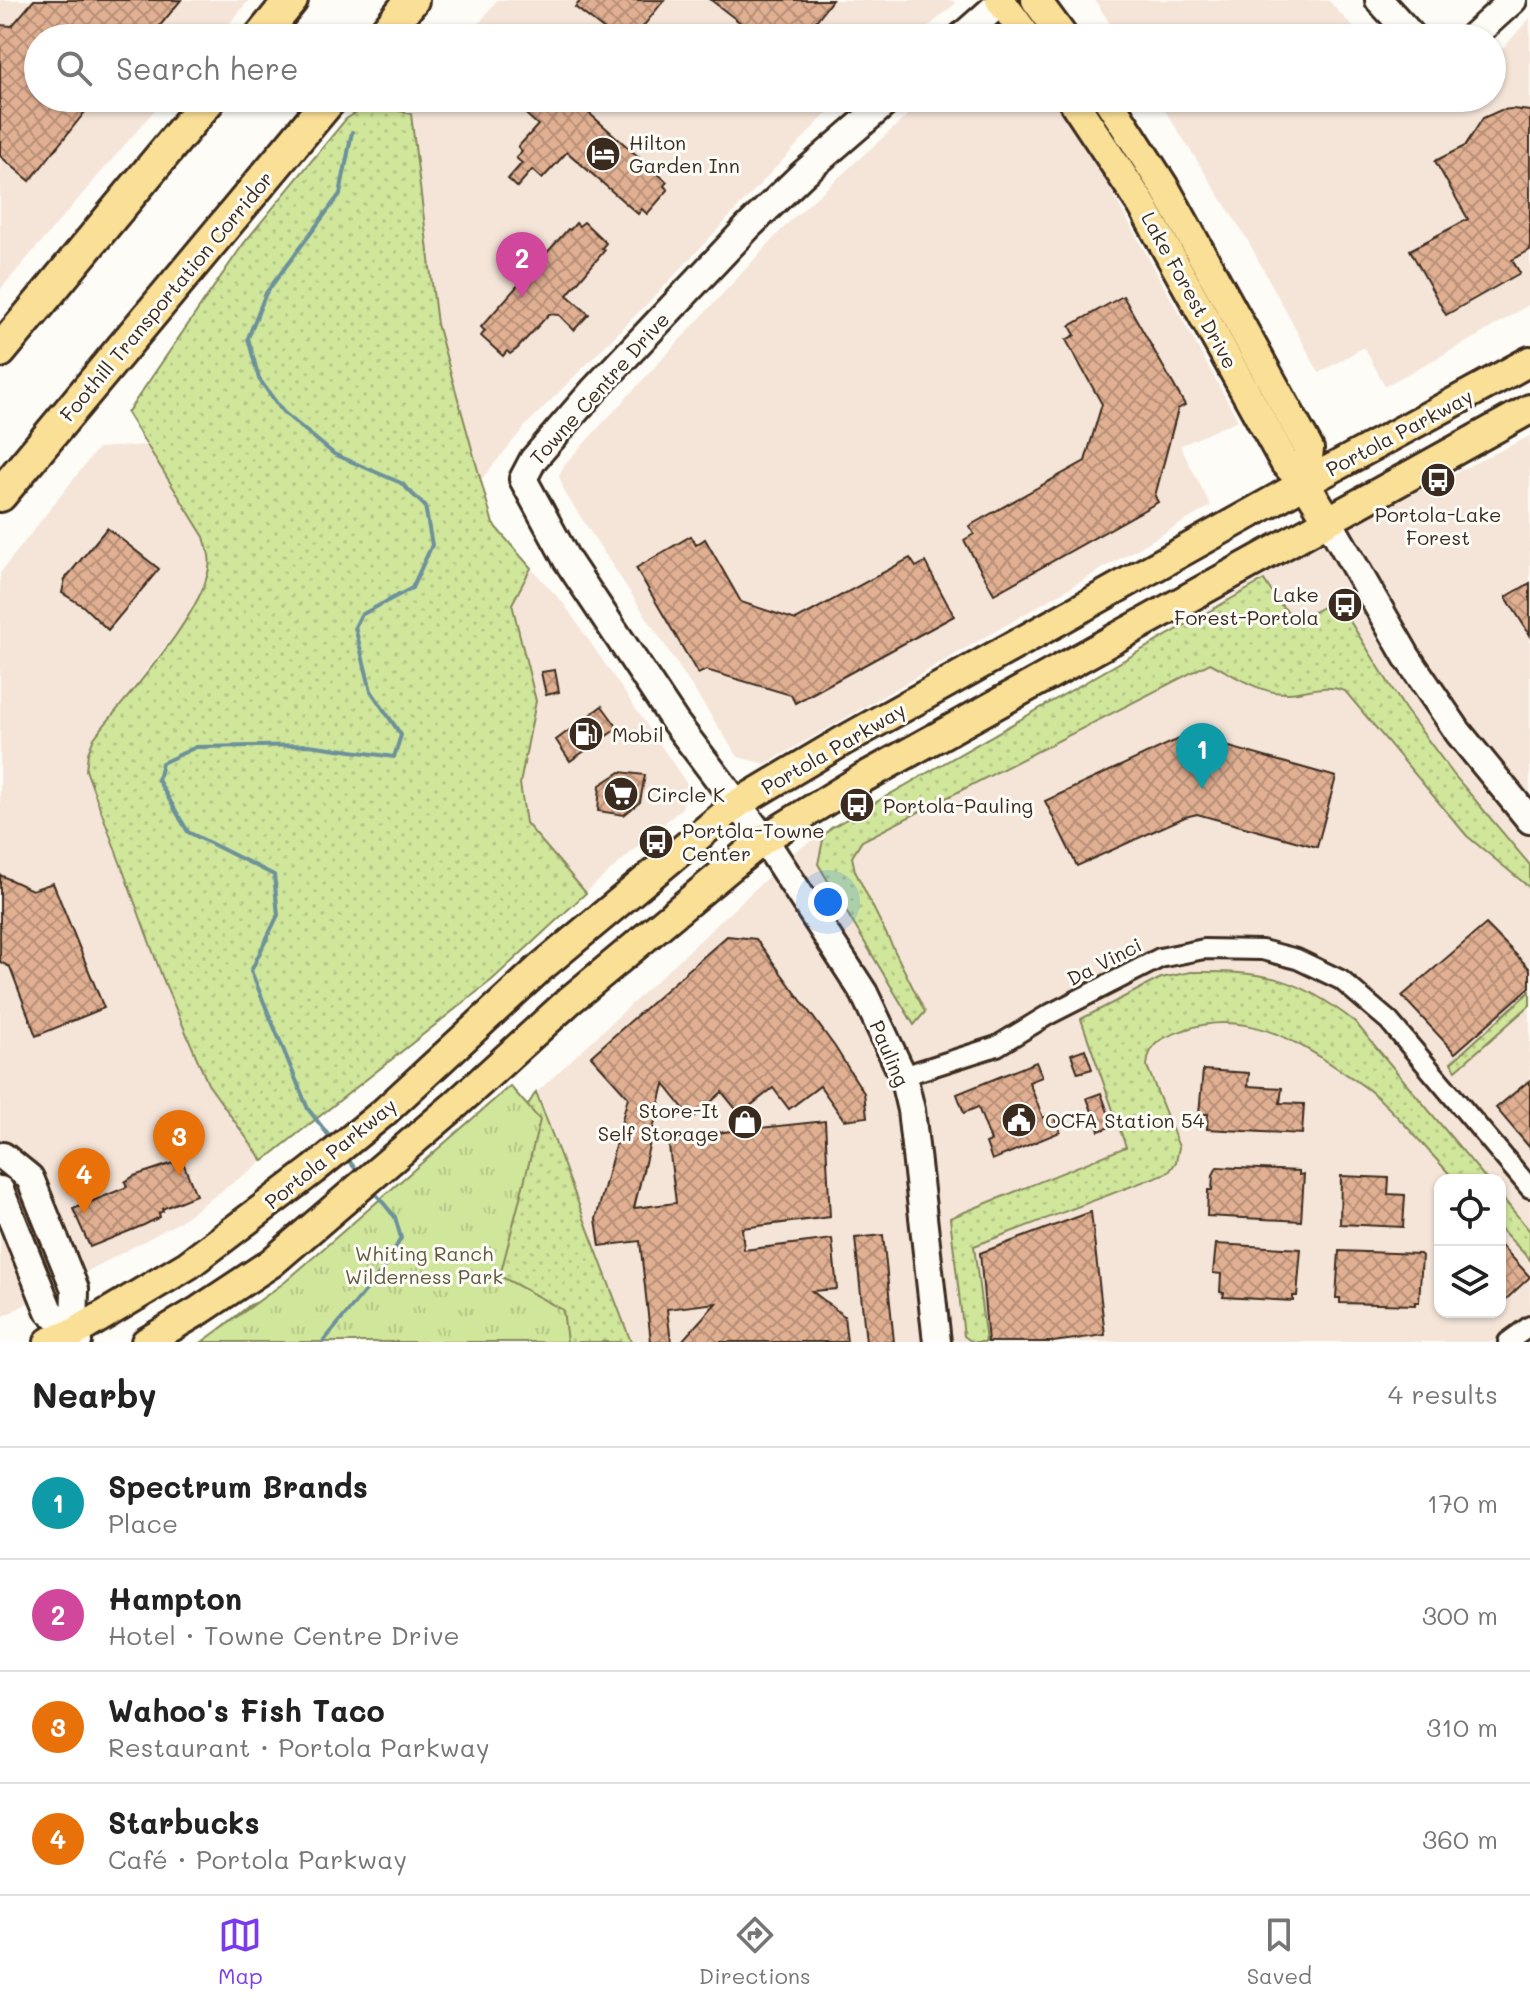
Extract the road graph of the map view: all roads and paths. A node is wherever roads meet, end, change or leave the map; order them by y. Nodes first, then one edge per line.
1 (291, 0) edge
2 (412, 0) edge
3 (1036, 0) edge
4 (1379, 0) edge
5 (1513, 0) edge
6 (1002, 1) edge
7 (271, 24) edge
8 (392, 24) edge
9 (976, 24) edge
10 (1018, 24) edge
11 (1054, 24) edge
12 (1401, 24) edge
13 (1486, 24) edge
14 (198, 112) edge
15 (319, 112) edge
16 (875, 112) edge
17 (1080, 112) edge
18 (1116, 112) edge
19 (0, 351) edge
20 (1530, 361) edge
21 (1530, 409) edge
22 (1305, 483) junction
23 (0, 495) edge
24 (1328, 520) junction
25 (737, 804) junction
26 (1525, 805) edge
27 (764, 839) junction
28 (903, 1076) junction
29 (1530, 1188) edge
30 (0, 1190) edge
31 (271, 1263) junction
32 (1530, 1326) edge
33 (67, 1339) edge
34 (146, 1342) edge
35 (180, 1342) edge
36 (937, 1342) edge
37 (1508, 1342) edge

1 - 7 highway
2 - 8 highway
3 - 11 main road
4 - 12 main road
5 - 13 main road
6 - 9 main road
6 - 10 main road
14 - 19 highway
15 - 23 highway, Foothill Transportation Corridor
16 - 25 main road, Towne Centre Drive
17 - 22 main road, Lake Forest Drive
18 - 22 main road, Lake Forest Drive
20 - 22 main road, Portola Parkway
21 - 24 main road, Portola Parkway
22 - 24 main road, Lake Forest Drive
22 - 25 main road, Portola Parkway
24 - 26 main road, Lake Forest Drive
24 - 27 main road, Portola Parkway
25 - 27 main road, Pauling
25 - 33 main road, Portola Parkway
27 - 28 main road, Pauling
27 - 31 main road, Portola Parkway
28 - 29 street, Da Vinci
28 - 36 main road, Pauling
30 - 33 main road
31 - 34 main road, Portola Parkway
31 - 35 main road
32 - 37 street

